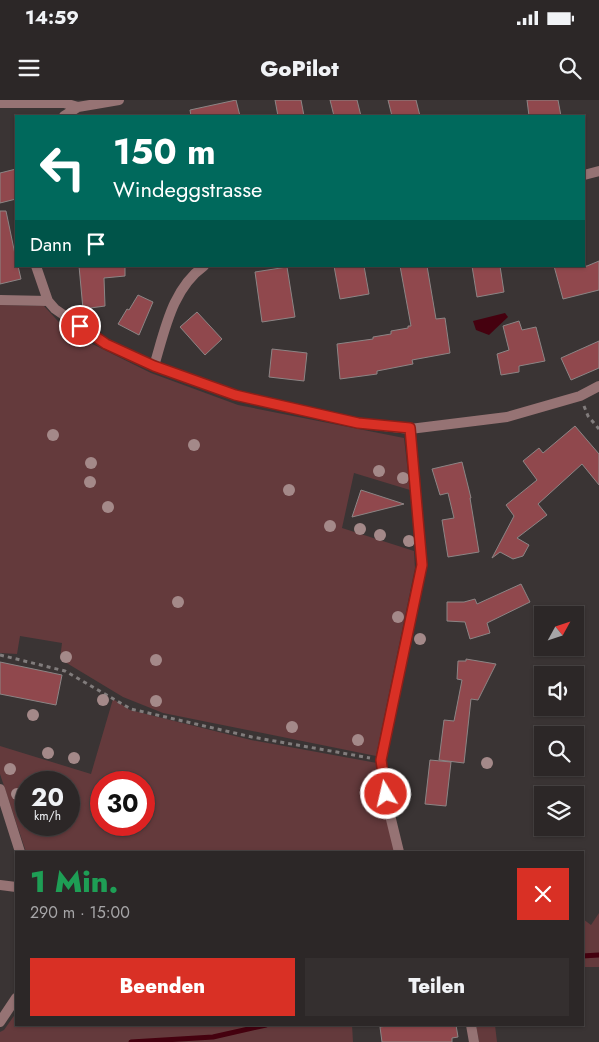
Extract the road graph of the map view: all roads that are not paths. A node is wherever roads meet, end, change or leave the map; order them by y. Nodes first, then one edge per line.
1 (119, 100) edge
2 (0, 103) edge
3 (78, 107) junction
4 (66, 115) edge
5 (599, 172) edge
6 (585, 175) edge
7 (36, 267) edge
8 (203, 267) edge
9 (0, 300) edge
10 (48, 301) junction
11 (154, 366) junction
12 (599, 386) edge
13 (410, 428) junction
14 (0, 789) edge
15 (20, 851) edge
16 (399, 851) edge
17 (0, 885) edge
18 (15, 887) edge
19 (15, 1000) edge
20 (0, 1022) edge
21 (471, 1026) edge
22 (474, 1042) edge

1 - 3 street
2 - 3 street
3 - 4 street
5 - 6 street
7 - 10 street
8 - 11 street
9 - 10 street
10 - 11 street
11 - 13 street
12 - 13 street
13 - 16 street
14 - 15 street
17 - 18 street
19 - 20 street
21 - 22 street

